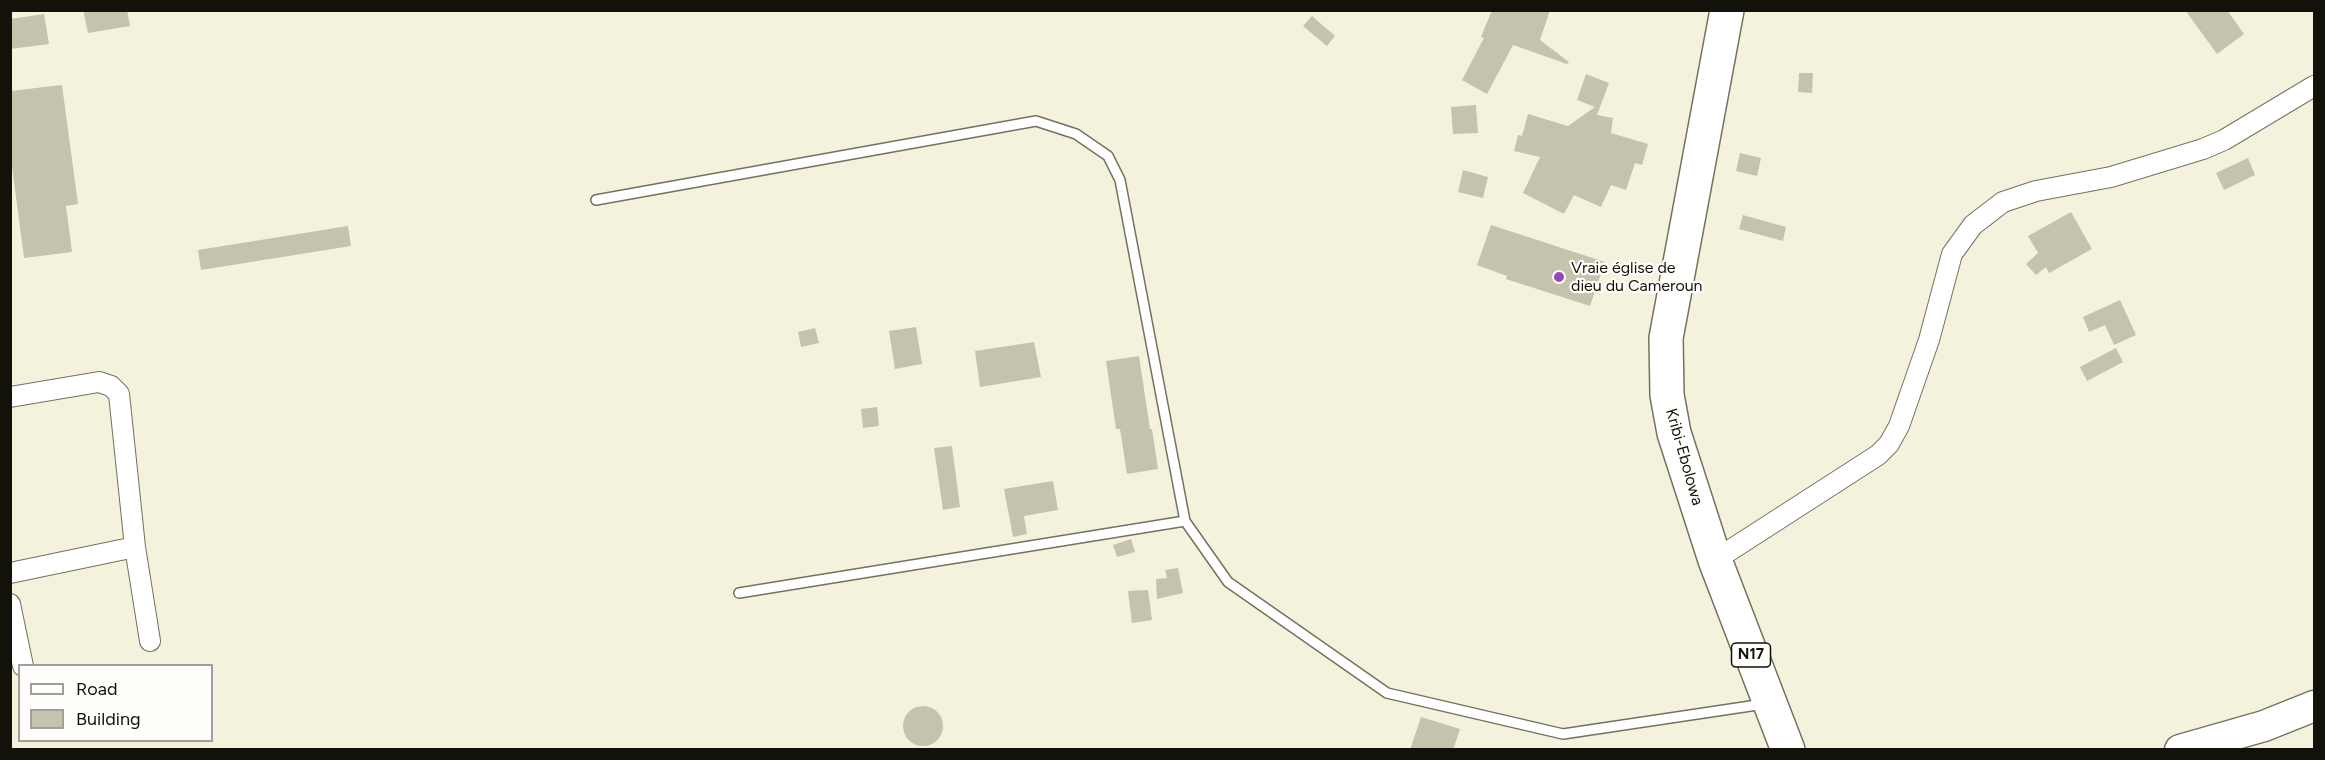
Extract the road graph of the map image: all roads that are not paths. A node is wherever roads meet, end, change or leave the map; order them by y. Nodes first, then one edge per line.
1 (1727, 10) edge
2 (2314, 86) edge
3 (596, 200) dead end
4 (10, 396) edge
5 (1185, 521) junction
6 (135, 547) junction
7 (1715, 560) junction
8 (10, 573) edge
9 (740, 593) dead end
10 (10, 604) edge
11 (150, 641) dead end
12 (23, 664) edge
13 (1769, 703) junction
14 (2314, 706) edge
15 (1788, 750) edge
16 (2180, 750) edge

1 - 7 highway, Kribi-Ebolowa / N17
2 - 7 street
3 - 5 lane
4 - 6 street
5 - 9 lane
5 - 13 lane
6 - 8 street
6 - 11 street
7 - 13 highway, Kribi-Ebolowa / N17
10 - 12 street
13 - 15 highway, Kribi-Ebolowa / N17
14 - 16 main road

